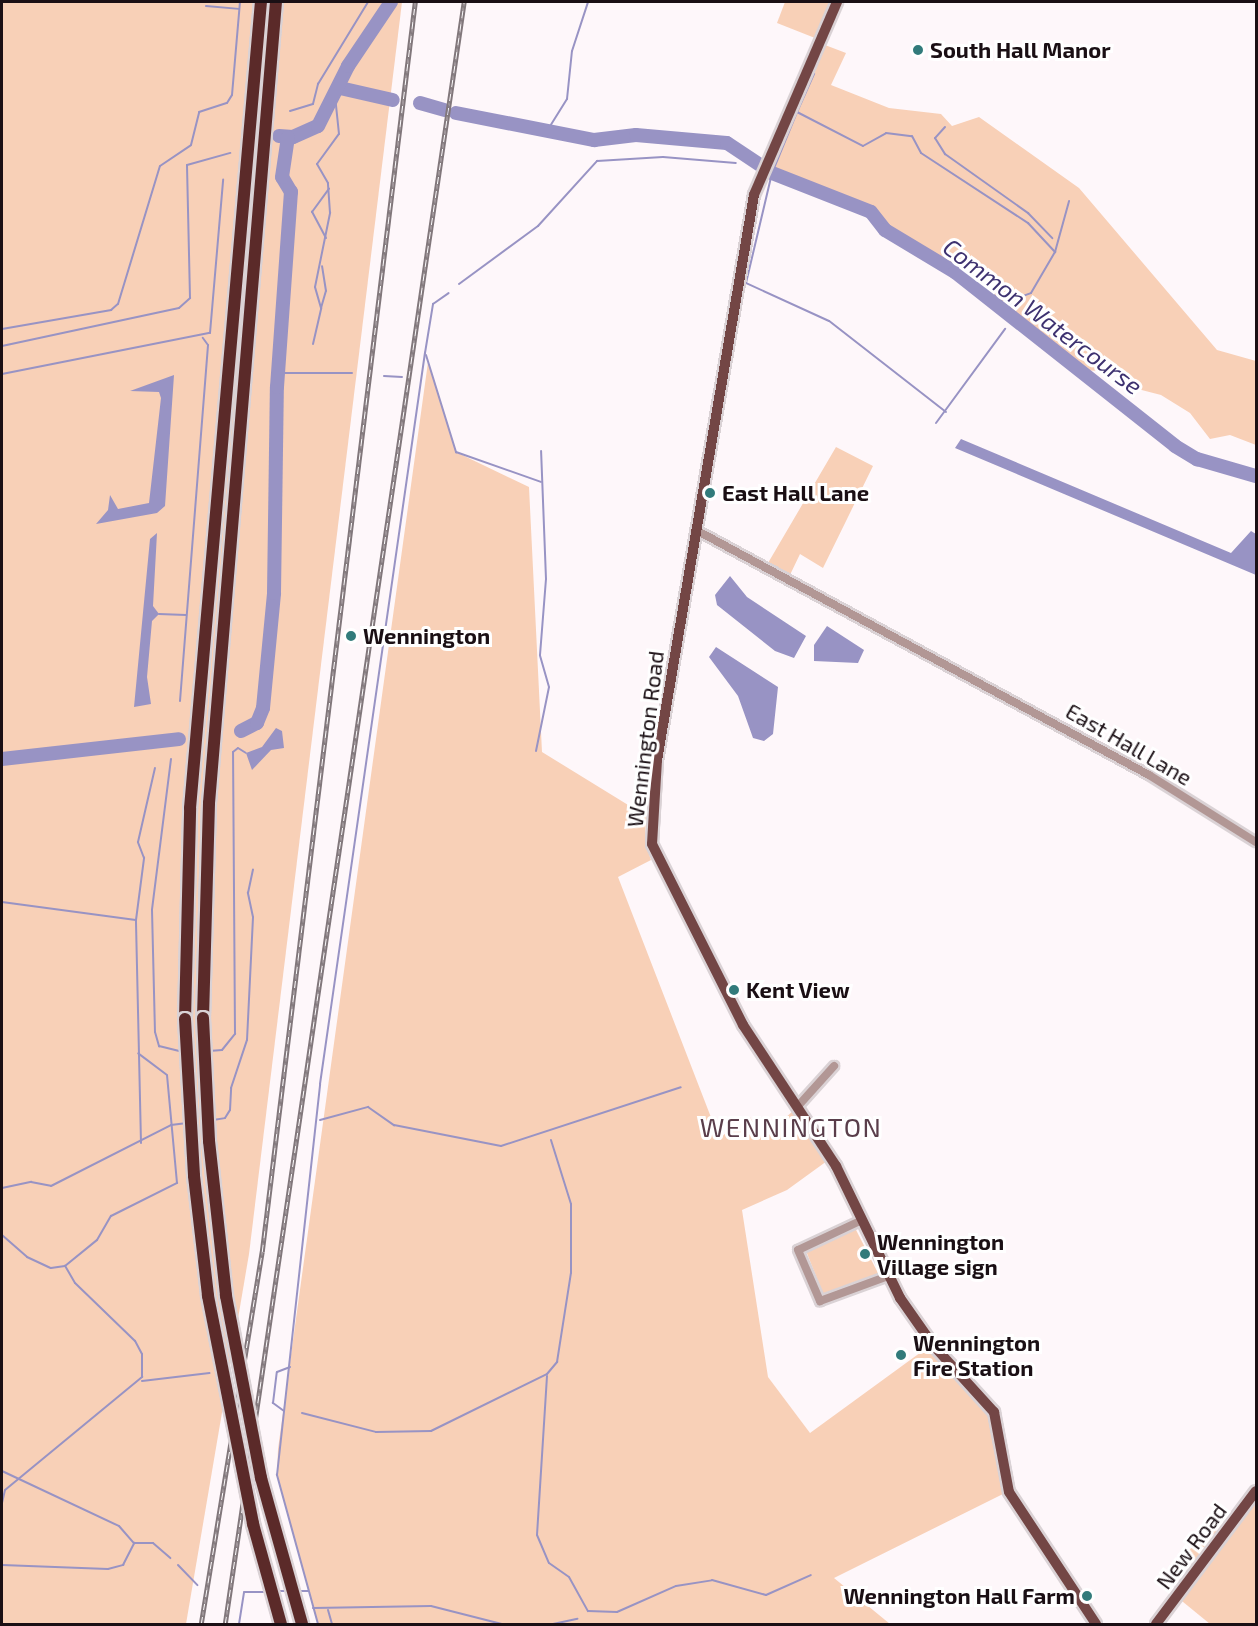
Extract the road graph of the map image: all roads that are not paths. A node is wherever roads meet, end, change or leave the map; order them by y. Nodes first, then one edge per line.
1 (261, 2) edge
2 (276, 2) edge
3 (837, 2) edge
4 (696, 530) junction
5 (1257, 842) edge
6 (834, 1066) dead end
7 (798, 1106) junction
8 (860, 1221) junction
9 (888, 1276) junction
10 (1257, 1491) edge
11 (281, 1624) edge
12 (302, 1624) edge
13 (1096, 1624) edge
14 (1156, 1624) edge

1 - 11 highway, bridge
2 - 12 highway, bridge
3 - 4 main road, Wennington Road
4 - 5 street, East Hall Lane
4 - 7 main road, Wennington Road
6 - 7 street
7 - 8 main road, Wennington Road
8 - 9 main road, Wennington Road
8 - 9 street
9 - 13 main road, Wennington Road
10 - 14 main road, New Road

